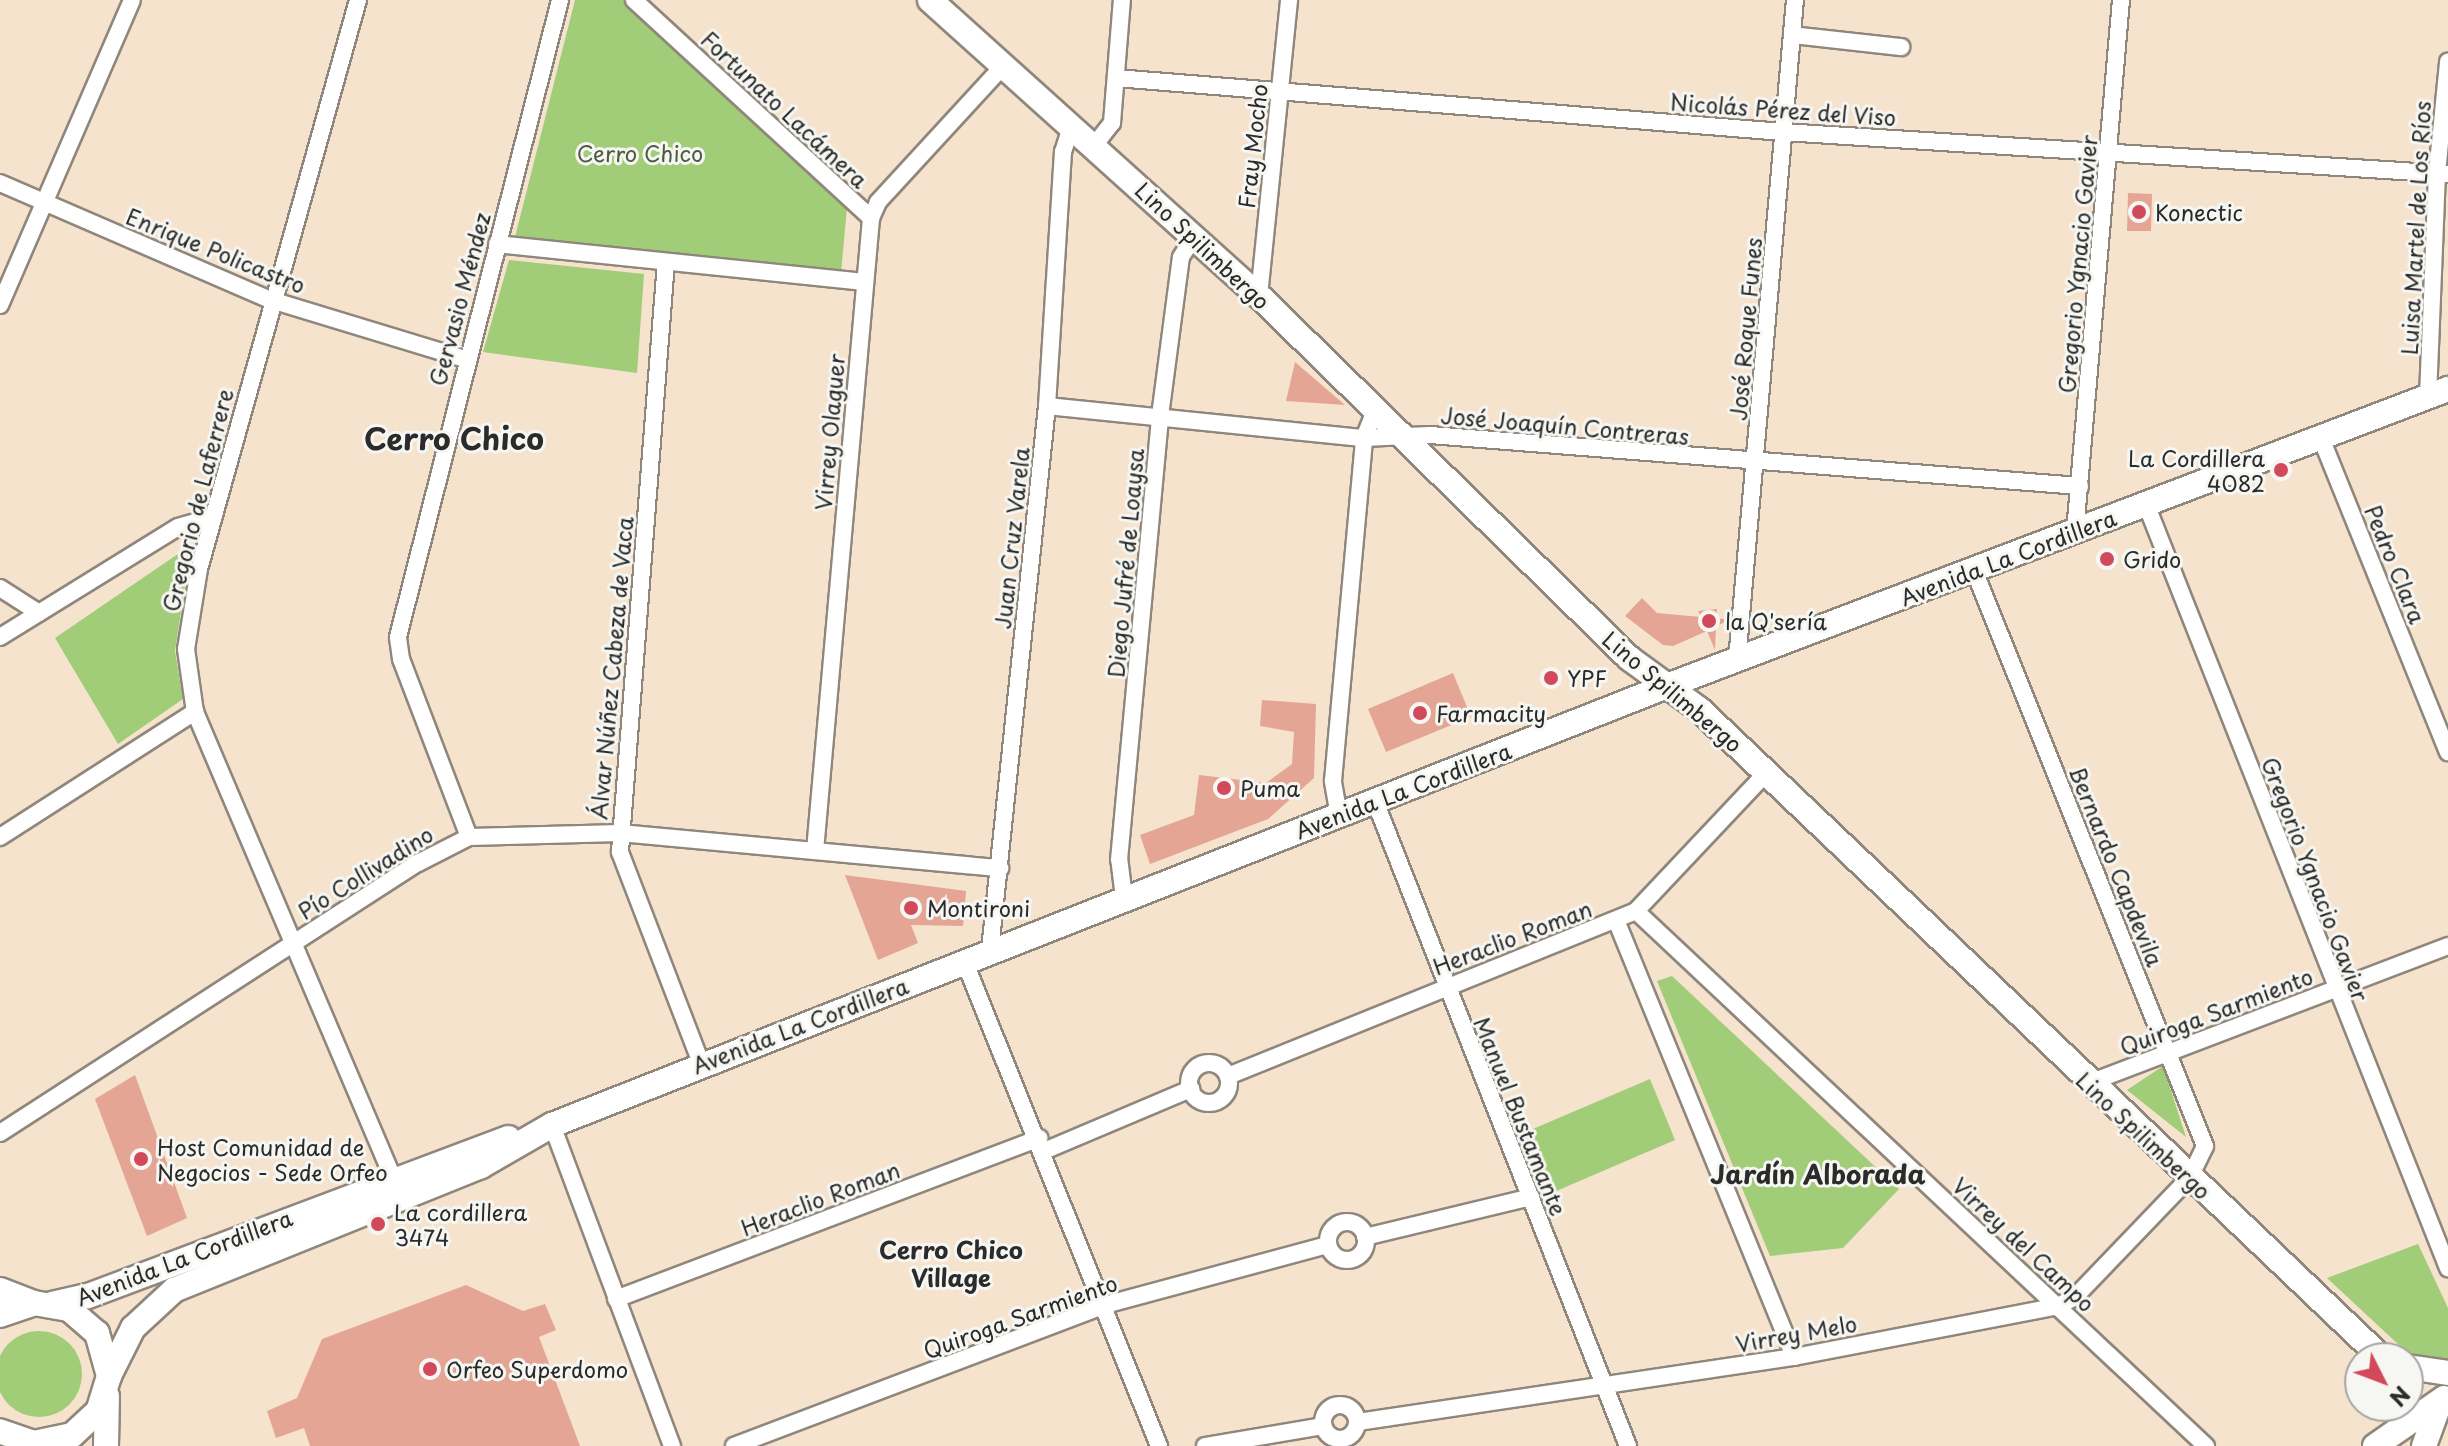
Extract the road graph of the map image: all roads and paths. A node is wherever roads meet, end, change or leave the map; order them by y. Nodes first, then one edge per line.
1 (132, 0) edge
2 (358, 0) edge
3 (560, 0) edge
4 (634, 0) edge
5 (930, 0) edge
6 (1122, 0) edge
7 (1289, 0) edge
8 (1795, 0) edge
9 (2121, 0) edge
10 (1792, 35) junction
11 (1901, 47) dead end
12 (2448, 62) edge
13 (1002, 67) junction
14 (1116, 78) junction
15 (1280, 95) junction
16 (1070, 131) junction
17 (1783, 132) junction
18 (1093, 147) junction
19 (2109, 152) junction
20 (2443, 173) edge
21 (0, 183) edge
22 (45, 202) junction
23 (871, 218) junction
24 (1194, 237) junction
25 (497, 244) junction
26 (666, 262) junction
27 (864, 282) junction
28 (1259, 296) junction
29 (271, 300) junction
30 (0, 305) edge
31 (465, 359) junction
32 (2438, 393) edge
33 (1047, 406) junction
34 (1376, 409) junction
35 (1160, 416) junction
36 (1405, 436) junction
37 (1364, 438) junction
38 (2321, 438) junction
39 (1756, 464) junction
40 (2080, 486) junction
41 (2146, 504) junction
42 (214, 517) junction
43 (2075, 532) junction
44 (1974, 570) junction
45 (0, 588) edge
46 (39, 613) junction
47 (0, 637) edge
48 (1737, 661) junction
49 (1667, 686) junction
50 (195, 712) junction
51 (2448, 752) edge
52 (1767, 772) junction
53 (1375, 801) junction
54 (1339, 816) junction
55 (620, 833) junction
56 (0, 837) edge
57 (469, 837) junction
58 (815, 851) junction
59 (1000, 868) junction
60 (1124, 898) junction
61 (1636, 911) junction
62 (1616, 920) junction
63 (294, 942) junction
64 (2448, 946) edge
65 (990, 950) junction
66 (964, 960) junction
67 (1446, 987) junction
68 (2336, 989) junction
69 (2167, 1052) junction
70 (701, 1063) junction
71 (1228, 1076) junction
72 (2089, 1083) junction
73 (1191, 1089) junction
74 (547, 1128) junction
75 (0, 1133) edge
76 (1041, 1145) junction
77 (2190, 1177) junction
78 (393, 1178) junction
79 (1531, 1197) junction
80 (1365, 1237) junction
81 (1328, 1245) junction
82 (2448, 1268) edge
83 (0, 1290) edge
84 (616, 1299) junction
85 (43, 1304) junction
86 (1105, 1305) junction
87 (2058, 1306) junction
88 (0, 1315) edge
89 (2367, 1342) edge
90 (1794, 1357) junction
91 (2424, 1369) edge
92 (2448, 1373) edge
93 (109, 1381) junction
94 (1605, 1387) junction
95 (2446, 1396) edge
96 (2424, 1405) edge
97 (1358, 1422) junction
98 (2400, 1422) edge
99 (2415, 1422) edge
100 (1323, 1426) junction
101 (0, 1431) edge
102 (32, 1444) edge
103 (106, 1446) edge
104 (672, 1446) edge
105 (734, 1446) edge
106 (1159, 1446) edge
107 (1205, 1446) edge
108 (1628, 1446) edge
109 (2206, 1446) edge
110 (2375, 1446) edge
111 (2424, 1446) edge

1 - 22 street
2 - 29 street, Gregorio de Laferrere
3 - 25 street, Gervasio Méndez
4 - 23 street, Fortunato Lacámera
5 - 13 main road, Lino Spilimbergo
6 - 14 street
7 - 15 street, Fray Mocho
8 - 10 street, José Roque Funes
9 - 19 street, Gregorio Ygnacio Gavier
10 - 11 street
10 - 17 street, José Roque Funes
12 - 20 street, Luisa Martel de Los Ríos
13 - 16 main road, Lino Spilimbergo
13 - 23 street, Virrey Olaguer
14 - 15 street, Nicolás Pérez del Viso
14 - 18 street
15 - 17 street, Nicolás Pérez del Viso
15 - 28 street, Fray Mocho
16 - 18 main road, Lino Spilimbergo
16 - 33 street, Juan Cruz Varela
17 - 19 street, Nicolás Pérez del Viso
17 - 39 street, José Roque Funes
18 - 24 main road, Lino Spilimbergo
19 - 20 street, Nicolás Pérez del Viso
19 - 40 street, Gregorio Ygnacio Gavier
20 - 32 street, Luisa Martel de Los Ríos
21 - 22 street, Enrique Policastro
22 - 29 street, Enrique Policastro
22 - 30 street
23 - 27 street, Virrey Olaguer
24 - 28 main road, Lino Spilimbergo
24 - 35 street, Diego Jufré de Loaysa
25 - 26 street
25 - 31 street, Gervasio Méndez
26 - 27 street
26 - 55 street, Álvar Núñez Cabeza de Vaca
27 - 58 street, Virrey Olaguer
28 - 34 main road, Lino Spilimbergo
29 - 31 street, Enrique Policastro
29 - 42 street, Gregorio de Laferrere
31 - 57 street, Gervasio Méndez
32 - 38 main road, Avenida La Cordillera
33 - 35 street, José Joaquín Contreras
33 - 59 street, Juan Cruz Varela
34 - 36 main road, Lino Spilimbergo
34 - 37 street
35 - 37 street, José Joaquín Contreras
35 - 60 street, Diego Jufré de Loaysa
36 - 37 street, José Joaquín Contreras
36 - 39 street, José Joaquín Contreras
36 - 49 main road, Lino Spilimbergo
37 - 54 street
38 - 41 main road, Avenida La Cordillera
38 - 51 street, Pedro Clara
39 - 40 street, José Joaquín Contreras
39 - 48 street, José Roque Funes
40 - 43 street, Gregorio Ygnacio Gavier
41 - 43 main road, Avenida La Cordillera
41 - 68 street, Gregorio Ygnacio Gavier
42 - 46 street
42 - 50 street, Gregorio de Laferrere
43 - 44 main road, Avenida La Cordillera
44 - 48 main road, Avenida La Cordillera
44 - 69 street, Bernardo Capdevila
45 - 46 street
46 - 47 street
48 - 49 main road, Avenida La Cordillera
49 - 52 main road, Lino Spilimbergo
49 - 53 main road, Avenida La Cordillera
50 - 56 street
50 - 63 street, Gregorio de Laferrere
52 - 61 street, Heraclio Roman
52 - 72 main road, Lino Spilimbergo
53 - 54 main road, Avenida La Cordillera
53 - 67 street, Manuel Bustamante
54 - 60 main road, Avenida La Cordillera
55 - 57 street, Pío Collivadino
55 - 58 street, Pío Collivadino
55 - 70 street, Álvar Núñez Cabeza de Vaca
57 - 63 street, Pío Collivadino
58 - 59 street, Pío Collivadino
59 - 65 street, Juan Cruz Varela
60 - 65 main road, Avenida La Cordillera
61 - 62 street, Heraclio Roman
61 - 87 street, Virrey del Campo
62 - 67 street, Heraclio Roman
62 - 90 street
63 - 75 street, Pío Collivadino
63 - 78 street, Gregorio de Laferrere
64 - 68 street, Quiroga Sarmiento
65 - 66 main road, Avenida La Cordillera
66 - 70 main road, Avenida La Cordillera
66 - 76 street
67 - 71 street, Heraclio Roman
67 - 79 street, Manuel Bustamante
68 - 69 street, Quiroga Sarmiento
68 - 82 street, Gregorio Ygnacio Gavier
69 - 72 street, Quiroga Sarmiento
69 - 77 street, Bernardo Capdevila
70 - 74 main road, Avenida La Cordillera
71 - 73 street, Heraclio Roman
71 - 73 street, Heraclio Roman
72 - 77 main road, Lino Spilimbergo
73 - 76 street, Heraclio Roman
74 - 78 main road, Avenida La Cordillera
74 - 84 street
74 - 93 main road, Avenida La Cordillera
76 - 84 street, Heraclio Roman
76 - 86 street
77 - 87 street, Virrey Melo
77 - 89 main road, Lino Spilimbergo
78 - 85 main road, Avenida La Cordillera
79 - 80 street, Quiroga Sarmiento
79 - 94 street, Manuel Bustamante
80 - 81 street, Quiroga Sarmiento
80 - 81 street, Quiroga Sarmiento
81 - 86 street, Quiroga Sarmiento
83 - 85 main road
84 - 104 street
85 - 88 main road, Avenida La Cordillera
85 - 93 main road
86 - 105 street, Quiroga Sarmiento
86 - 106 street
87 - 90 street, Virrey Melo
87 - 109 street, Virrey del Campo
90 - 94 street, Virrey Melo
91 - 92 main road
93 - 102 main road
93 - 103 main road
94 - 97 street, Virrey Melo
94 - 108 street, Manuel Bustamante
95 - 96 main road
95 - 111 main road
97 - 100 street, Virrey Melo
97 - 100 street, Virrey Melo
98 - 110 main road
99 - 111 main road
100 - 107 street, Virrey Melo
101 - 102 main road

